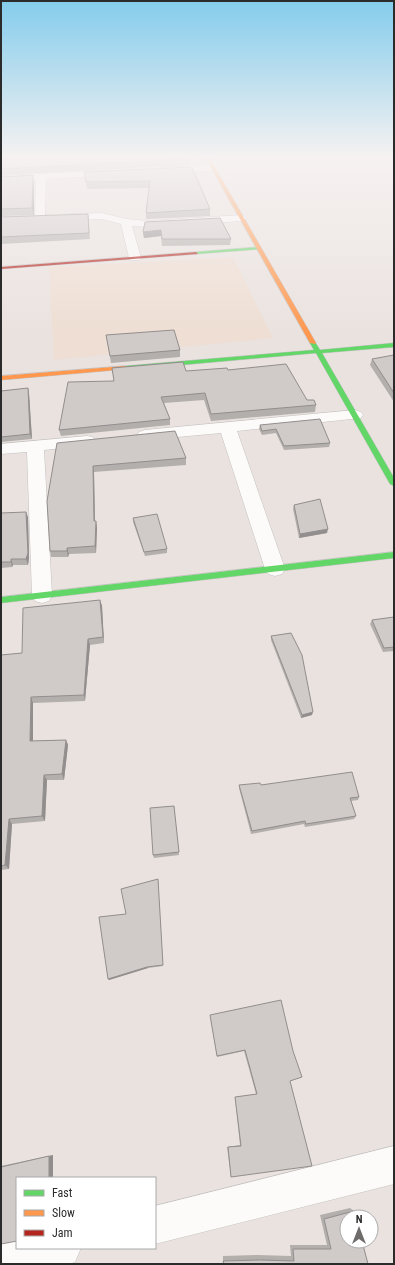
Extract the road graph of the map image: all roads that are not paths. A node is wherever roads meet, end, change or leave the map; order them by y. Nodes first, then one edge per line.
1 (101, 216) edge
2 (102, 216) edge
3 (40, 218) joint
4 (242, 218) joint
5 (1, 220) edge
6 (126, 222) junction
7 (259, 248) junction
8 (135, 258) junction
9 (1, 268) edge
10 (394, 345) edge
11 (318, 350) junction
12 (1, 378) edge
13 (355, 415) junction
14 (227, 426) junction
15 (127, 437) edge
16 (104, 439) edge
17 (35, 446) junction
18 (1, 450) edge
19 (394, 484) edge
20 (394, 555) edge
21 (275, 569) junction
22 (42, 595) junction
23 (1, 600) edge
24 (394, 1165) edge
25 (156, 1224) edge
26 (57, 1249) edge
27 (1, 1263) edge

1 - 3 street
2 - 6 street
3 - 5 street
4 - 6 street
4 - 7 street
6 - 8 street
7 - 8 street
7 - 11 street
8 - 9 street
10 - 11 street
11 - 12 street
11 - 13 street
13 - 14 street
13 - 19 street
14 - 15 street
14 - 21 street
16 - 17 street
17 - 18 street
17 - 22 street
20 - 21 street
21 - 22 street
22 - 23 street
24 - 25 street
26 - 27 street

